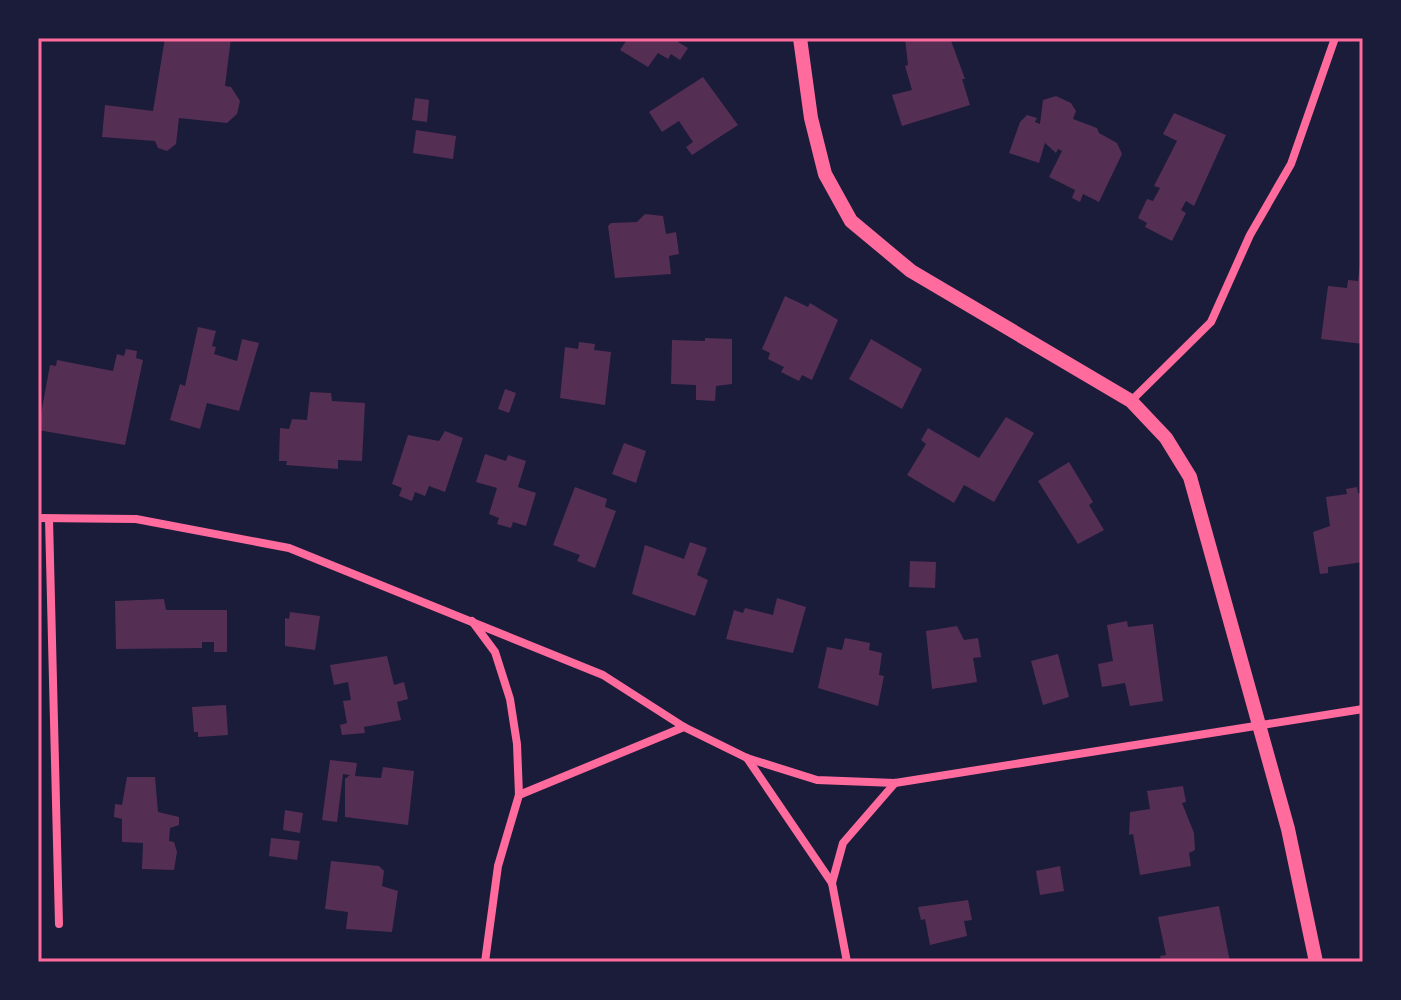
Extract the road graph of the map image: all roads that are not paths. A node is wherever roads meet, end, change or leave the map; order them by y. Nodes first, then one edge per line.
1 (800, 38) edge
2 (1335, 38) edge
3 (1131, 401) junction
4 (38, 518) edge
5 (49, 519) junction
6 (471, 620) junction
7 (1363, 709) edge
8 (1260, 726) junction
9 (684, 727) junction
10 (747, 758) junction
11 (895, 783) junction
12 (519, 795) junction
13 (832, 883) junction
14 (59, 924) dead end
15 (485, 962) edge
16 (847, 962) edge
17 (1316, 962) edge

1 - 3 street
2 - 3 street
3 - 8 street
4 - 5 street
5 - 6 street
5 - 14 street
6 - 9 street
6 - 12 street
7 - 8 street
8 - 11 street
8 - 17 street
9 - 10 street
9 - 12 street
10 - 11 street
10 - 13 street
11 - 13 street
12 - 15 street
13 - 16 street

